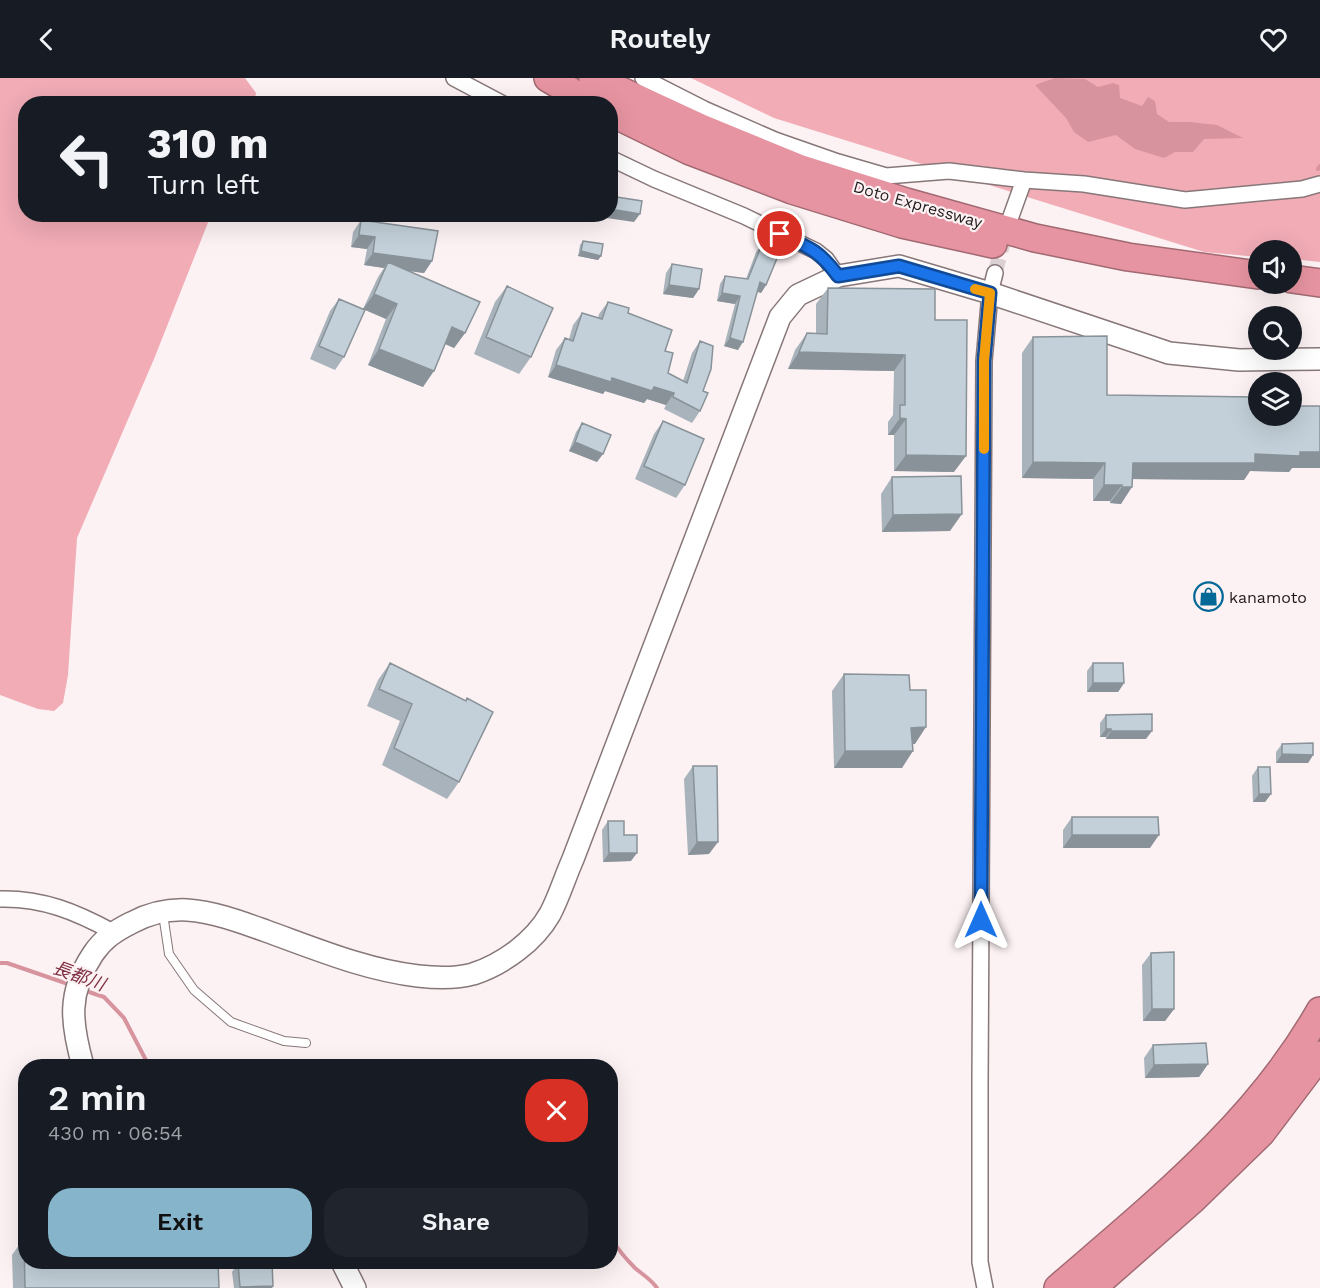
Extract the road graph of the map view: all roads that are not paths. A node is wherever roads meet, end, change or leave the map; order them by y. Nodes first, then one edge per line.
1 (454, 78) edge
2 (548, 78) edge
3 (593, 78) edge
4 (643, 78) edge
5 (488, 96) edge
6 (578, 96) edge
7 (618, 116) edge
8 (618, 162) edge
9 (1024, 180) junction
10 (1320, 184) edge
11 (1010, 219) tunnel mouth
12 (1248, 274) edge
13 (838, 276) junction
14 (1248, 280) edge
15 (1302, 282) edge
16 (992, 283) junction
17 (1320, 284) edge
18 (1320, 359) edge
19 (0, 899) edge
20 (162, 912) junction
21 (113, 932) junction
22 (1320, 1011) edge
23 (306, 1043) dead end
24 (1320, 1055) edge
25 (80, 1059) edge
26 (346, 1269) edge
27 (355, 1288) edge
28 (985, 1288) edge
29 (1058, 1288) edge
30 (1092, 1288) edge

1 - 5 street
2 - 6 highway
3 - 12 highway, Doto Expressway
4 - 9 street
7 - 14 highway, Doto Expressway
8 - 13 street
9 - 10 street
9 - 11 street
13 - 16 street
13 - 20 street
15 - 17 highway
16 - 18 street
16 - 28 street
19 - 21 street
20 - 21 street
20 - 23 lane
21 - 25 street
22 - 29 highway
24 - 30 highway
26 - 27 street

